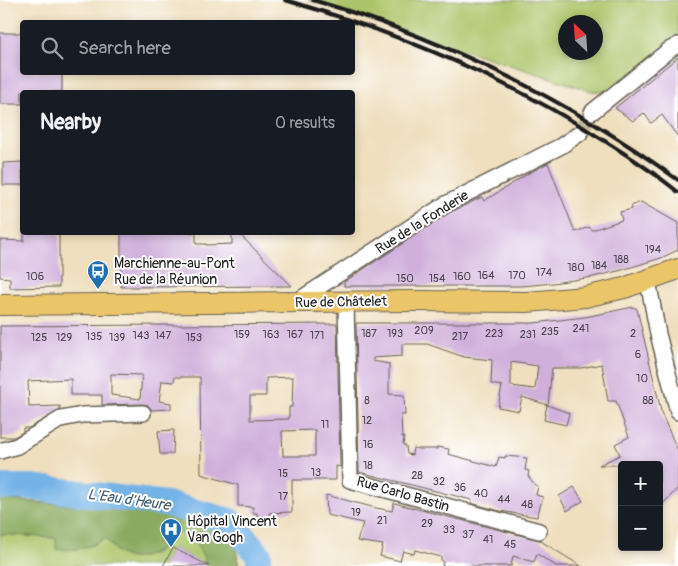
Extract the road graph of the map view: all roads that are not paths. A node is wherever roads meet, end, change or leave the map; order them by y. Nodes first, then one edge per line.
1 (678, 45) edge
2 (592, 112) tunnel mouth
3 (580, 133) tunnel mouth
4 (678, 269) edge
5 (648, 281) junction
6 (346, 302) junction
7 (295, 303) junction
8 (0, 305) edge
9 (678, 410) edge
10 (143, 413) dead end
11 (0, 451) edge
12 (539, 531) dead end

1 - 2 street
3 - 7 street, Rue de la Fonderie
4 - 5 main road, Rue de Châtelet
5 - 6 main road, Rue de Châtelet
5 - 9 street
6 - 7 main road, Rue de Châtelet
6 - 12 street, Rue Carlo Bastin
7 - 8 main road, Rue de Châtelet
10 - 11 street

